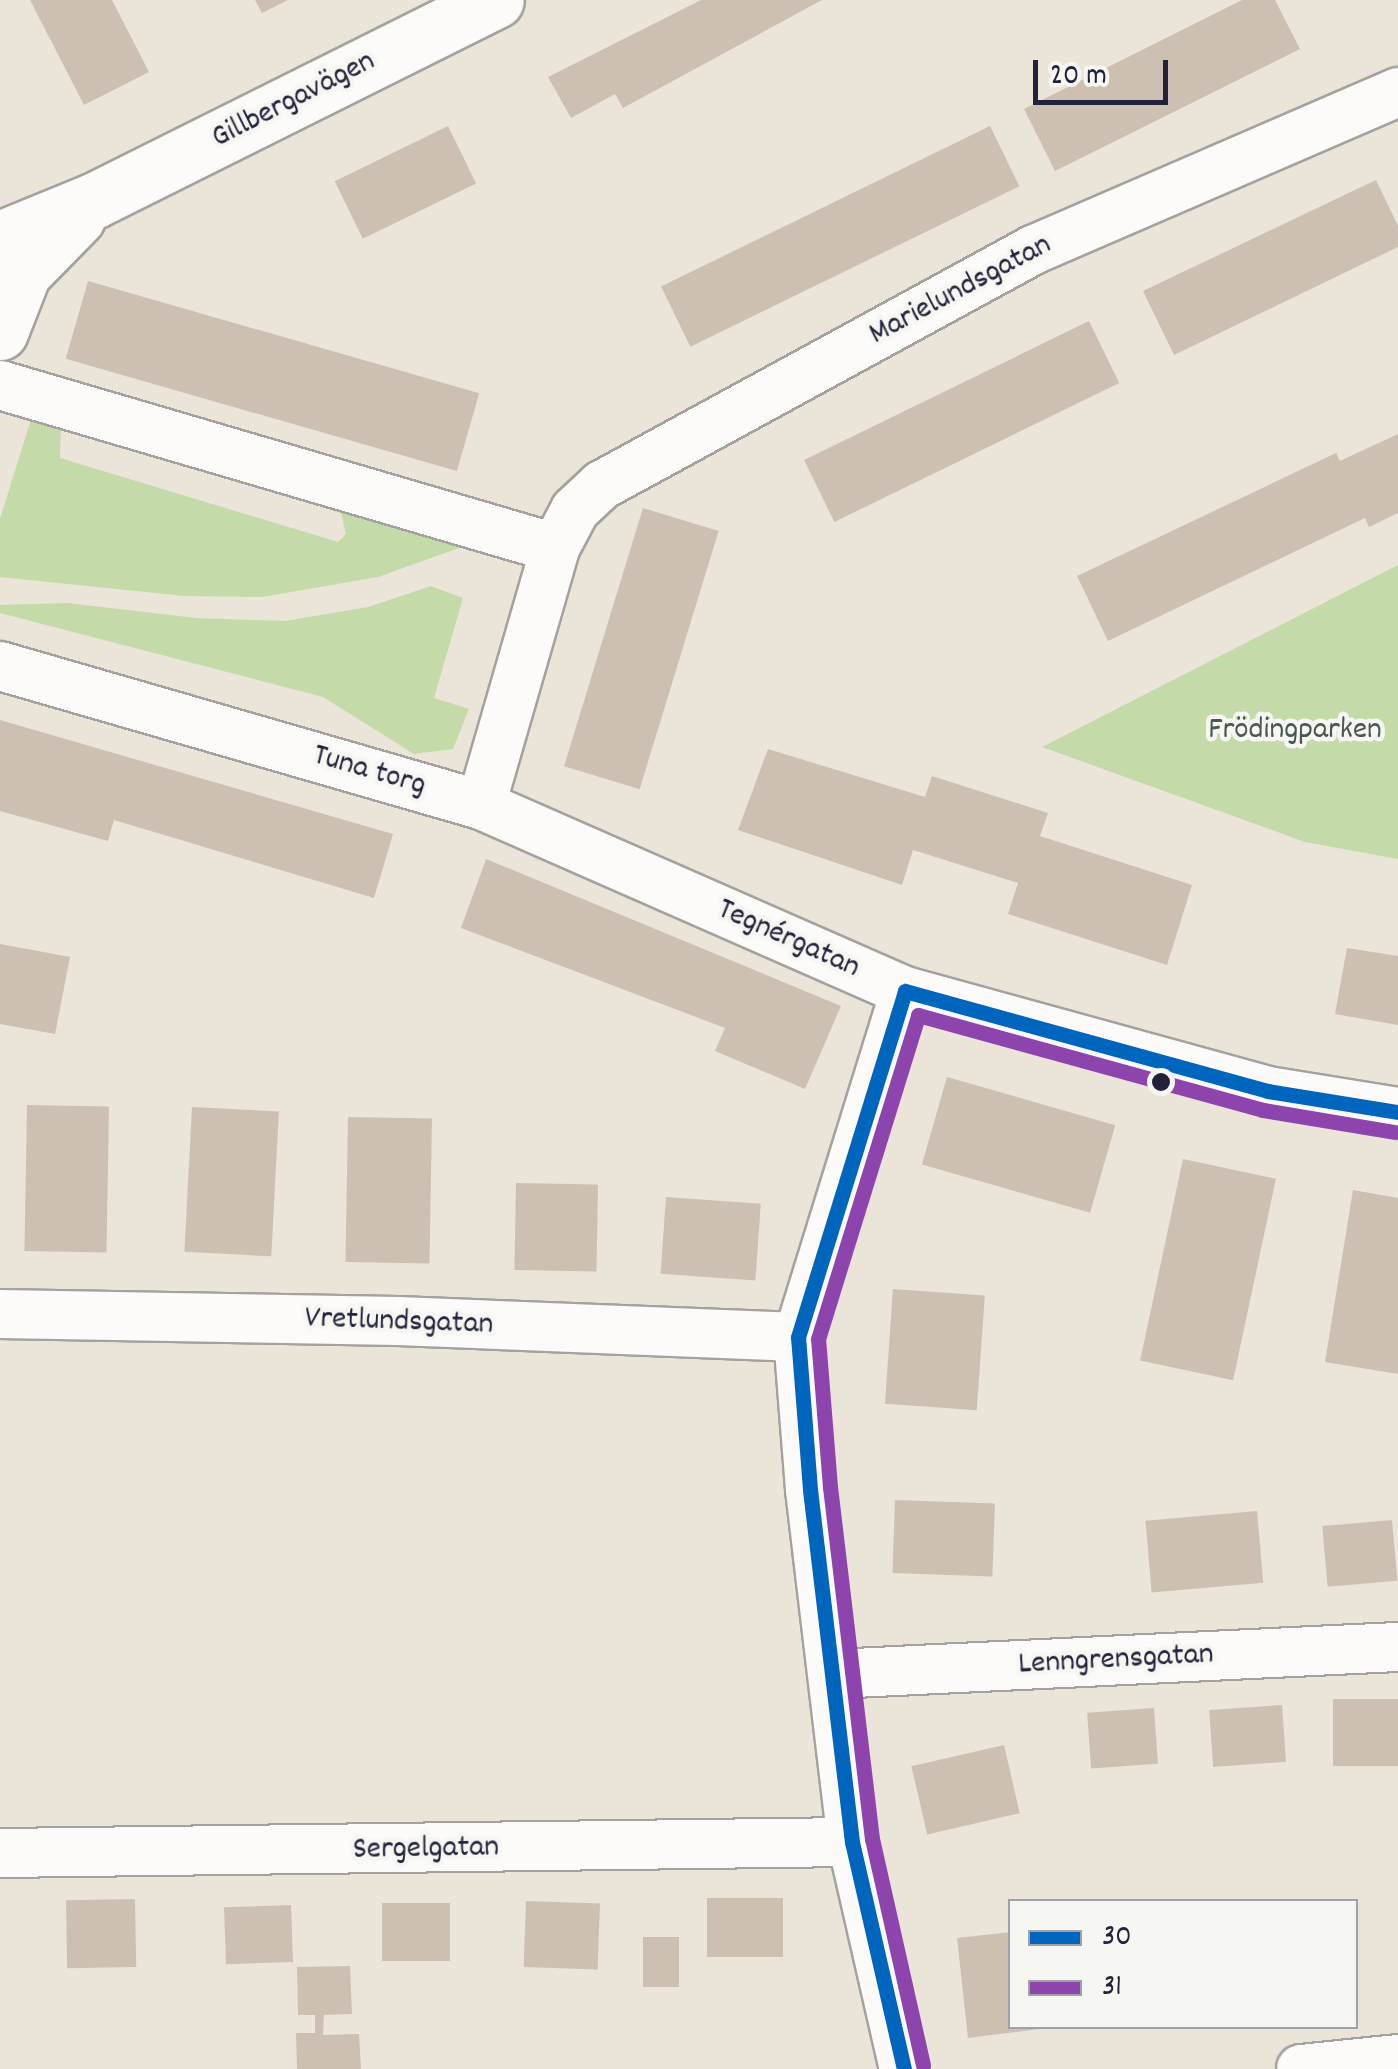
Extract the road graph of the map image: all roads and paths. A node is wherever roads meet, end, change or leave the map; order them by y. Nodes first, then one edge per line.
1 (496, 0) edge
2 (1393, 107) edge
3 (93, 202) junction
4 (0, 240) edge
5 (0, 332) edge
6 (0, 385) edge
7 (557, 545) junction
8 (0, 666) edge
9 (481, 805) junction
10 (906, 991) junction
11 (1398, 1112) edge
12 (0, 1314) edge
13 (798, 1337) junction
14 (1398, 1647) edge
15 (833, 1674) junction
16 (852, 1842) junction
17 (0, 1853) edge
18 (1398, 2059) edge
19 (904, 2069) edge
20 (1301, 2069) edge

1 - 3 street, Gillbergavägen
2 - 7 street, Marielundsgatan
3 - 4 street, Gillbergavägen
3 - 5 street, Gillbergavägen
6 - 7 street
7 - 9 street
8 - 9 street, Tuna torg
9 - 10 street, Tegnérgatan
10 - 11 street, Tegnérgatan
10 - 13 street
12 - 13 street, Vretlundsgatan
13 - 15 street
14 - 15 street, Lenngrensgatan
15 - 16 street
16 - 17 street, Sergelgatan
16 - 19 street
18 - 20 street

